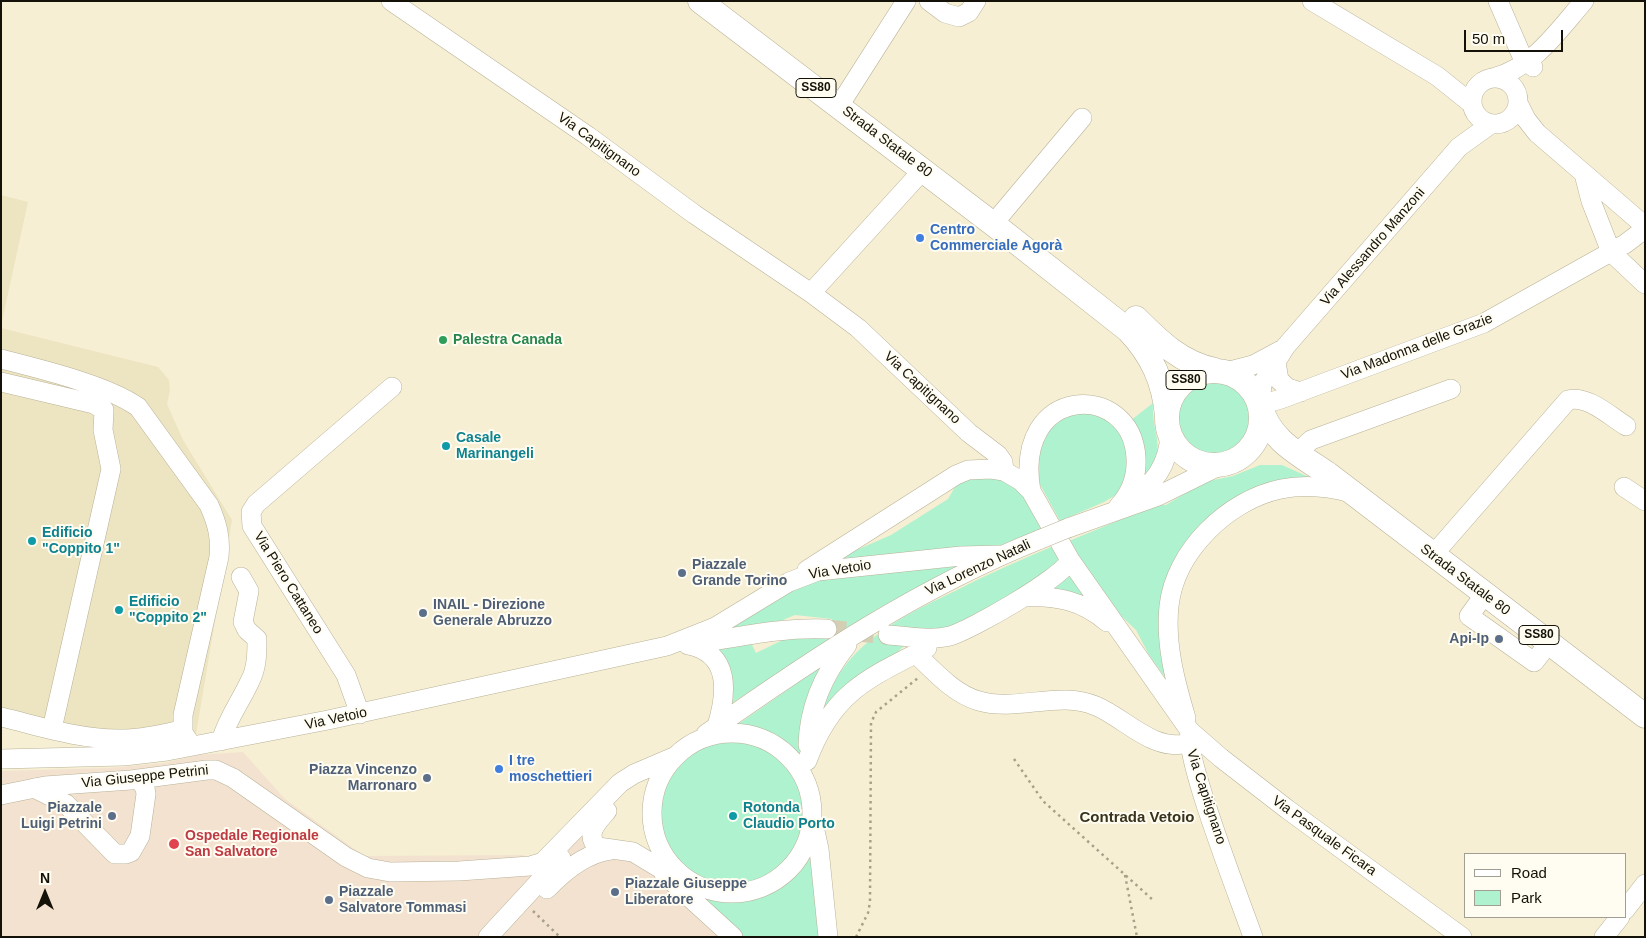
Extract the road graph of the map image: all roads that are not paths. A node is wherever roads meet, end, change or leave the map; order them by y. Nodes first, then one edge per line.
1 (391, 1) edge
2 (906, 1) edge
3 (929, 1) edge
4 (976, 1) edge
5 (1312, 1) edge
6 (1498, 1) edge
7 (1584, 1) edge
8 (706, 3) edge
9 (1530, 64) junction
10 (1437, 76) junction
11 (1489, 79) junction
12 (1518, 101) junction
13 (1472, 105) junction
14 (839, 106) junction
15 (1082, 118) dead end
16 (1496, 124) junction
17 (1537, 133) junction
18 (1459, 147) junction
19 (924, 170) junction
20 (1584, 174) junction
21 (997, 227) junction
22 (1645, 227) edge
23 (1611, 252) junction
24 (1645, 284) edge
25 (811, 293) junction
26 (1281, 354) junction
27 (1, 359) edge
28 (1225, 372) junction
29 (1, 382) edge
30 (392, 387) dead end
31 (1451, 389) dead end
32 (1301, 392) junction
33 (1260, 405) junction
34 (1168, 426) junction
35 (1626, 426) dead end
36 (1303, 458) junction
37 (1230, 462) junction
38 (1004, 471) junction
39 (1624, 487) dead end
40 (1031, 491) junction
41 (1353, 494) junction
42 (1645, 501) edge
43 (1113, 510) junction
44 (1000, 555) junction
45 (1433, 555) junction
46 (1070, 560) junction
47 (241, 577) dead end
48 (789, 582) junction
49 (1023, 598) junction
50 (827, 629) tunnel mouth
51 (888, 635) tunnel mouth
52 (1123, 635) junction
53 (854, 636) junction
54 (951, 636) junction
55 (688, 645) junction
56 (667, 646) junction
57 (916, 654) junction
58 (1176, 678) junction
59 (1161, 689) junction
60 (360, 714) junction
61 (1645, 716) edge
62 (1, 717) edge
63 (717, 726) junction
64 (52, 729) junction
65 (182, 730) junction
66 (1189, 737) junction
67 (221, 741) junction
68 (694, 742) junction
69 (1, 744) edge
70 (192, 746) junction
71 (676, 756) junction
72 (33, 758) junction
73 (1, 759) edge
74 (807, 761) junction
75 (640, 772) junction
76 (139, 779) junction
77 (809, 788) junction
78 (64, 793) junction
79 (1, 795) edge
80 (812, 821) junction
81 (595, 824) junction
82 (611, 850) junction
83 (659, 860) junction
84 (683, 883) junction
85 (1645, 884) edge
86 (1626, 909) edge
87 (1619, 918) edge
88 (727, 934) edge
89 (488, 937) edge
90 (504, 937) edge
91 (828, 937) edge
92 (1253, 937) edge
93 (1462, 937) edge
94 (1604, 937) edge

1 - 25 street, Via Capitignano
2 - 14 street
3 - 4 street
5 - 10 street
6 - 9 street
7 - 9 street
8 - 14 main road, Strada Statale 80 / SS80
9 - 11 street
9 - 12 street
10 - 11 street
10 - 13 street
11 - 12 street
11 - 13 street
12 - 16 street
12 - 17 street
13 - 16 street
13 - 18 street, Via Alessandro Manzoni
14 - 19 main road, Strada Statale 80 / SS80
15 - 21 street
16 - 17 street
16 - 18 street, Via Alessandro Manzoni
17 - 20 street
18 - 26 street, Via Alessandro Manzoni
19 - 21 main road, Strada Statale 80 / SS80
19 - 25 street
20 - 22 street
20 - 23 street
21 - 28 main road, Strada Statale 80 / SS80
21 - 34 main road, Strada Statale 80 / SS80
22 - 23 street, Via Madonna delle Grazie
23 - 24 street
23 - 32 street, Via Madonna delle Grazie
25 - 38 street, Via Capitignano
26 - 28 street, Via Alessandro Manzoni
26 - 32 street
26 - 33 street, Via Alessandro Manzoni
27 - 65 street
28 - 33 main road, SS80
28 - 34 main road, SS80
29 - 64 street
30 - 60 street, Via Piero Cattaneo
31 - 36 street
32 - 33 street, Via Madonna delle Grazie
33 - 36 main road, Strada Statale 80 / SS80
33 - 37 main road
34 - 37 main road, SS80
34 - 43 street, Via Lorenzo Natali
35 - 45 street
36 - 37 main road, Strada Statale 80 / SS80
36 - 41 main road, Strada Statale 80 / SS80
37 - 43 street, Via Lorenzo Natali
38 - 40 street, Via Capitignano
38 - 48 street
39 - 42 street
40 - 43 street
40 - 46 street, Via Capitignano
41 - 45 main road, Strada Statale 80 / SS80
41 - 58 street
43 - 44 street, Via Lorenzo Natali, bridge
44 - 48 street, Via Vetoio
44 - 53 street, Via Lorenzo Natali
45 - 61 main road, Strada Statale 80 / SS80
46 - 49 street
46 - 52 street, Via Capitignano
47 - 67 street
48 - 56 street, Via Vetoio
49 - 52 street
49 - 54 street
50 - 55 street
51 - 54 street
52 - 59 street, Via Capitignano
53 - 63 street, Via Lorenzo Natali
53 - 74 street, Via Lorenzo Natali
54 - 57 street
55 - 56 street, Via Vetoio
55 - 63 street, Via Vetoio
56 - 60 street, Via Vetoio
57 - 66 street
57 - 74 street
58 - 59 street
58 - 66 street
59 - 66 street, Via Capitignano
60 - 67 street, Via Vetoio
62 - 64 street
63 - 68 street, Via Lorenzo Natali
64 - 65 street
65 - 70 street
66 - 92 street, Via Capitignano
66 - 93 street, Via Pasquale Ficara
67 - 70 street, Via Vetoio
68 - 71 street
68 - 77 street
69 - 72 street
70 - 72 street, Via Vetoio
71 - 75 street
71 - 83 street
72 - 73 street, Via Vetoio
74 - 77 street, Via Lorenzo Natali
75 - 76 street, Via Giuseppe Petrini
75 - 81 street
76 - 78 street, Via Giuseppe Petrini
76 - 78 street
77 - 80 street
78 - 79 street
80 - 84 street
80 - 91 street
81 - 82 street
81 - 89 street
82 - 83 street
82 - 90 street
83 - 84 street
83 - 84 street
84 - 88 street
85 - 86 street
87 - 94 street

